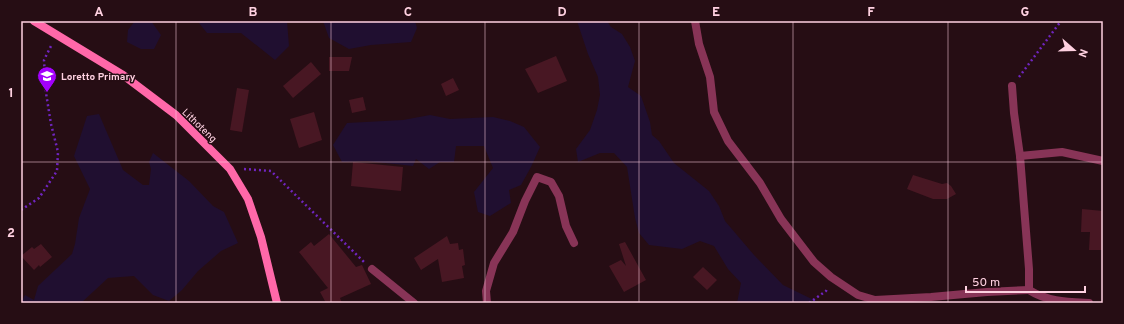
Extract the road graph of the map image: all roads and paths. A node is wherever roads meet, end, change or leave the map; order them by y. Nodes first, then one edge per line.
1 (34, 21) edge
2 (694, 21) edge
3 (1061, 21) edge
4 (57, 35) junction
5 (1012, 86) joint
6 (1020, 156) junction
7 (1103, 161) edge
8 (230, 169) junction
9 (21, 210) edge
10 (574, 243) dead end
11 (372, 269) joint
12 (832, 277) junction
13 (1029, 290) junction
14 (858, 295) junction
15 (277, 303) edge
16 (414, 303) edge
17 (487, 303) edge
18 (809, 303) edge
19 (863, 303) edge
20 (1089, 303) edge

1 - 4 main road, Lithoteng
2 - 12 street
3 - 5 path
4 - 8 main road, Lithoteng
4 - 9 path
5 - 6 street
6 - 7 street
6 - 13 street
8 - 11 path
8 - 15 main road, Lithoteng
10 - 17 street
11 - 16 street
12 - 14 street
12 - 18 path
13 - 14 street
13 - 20 street
14 - 19 street

